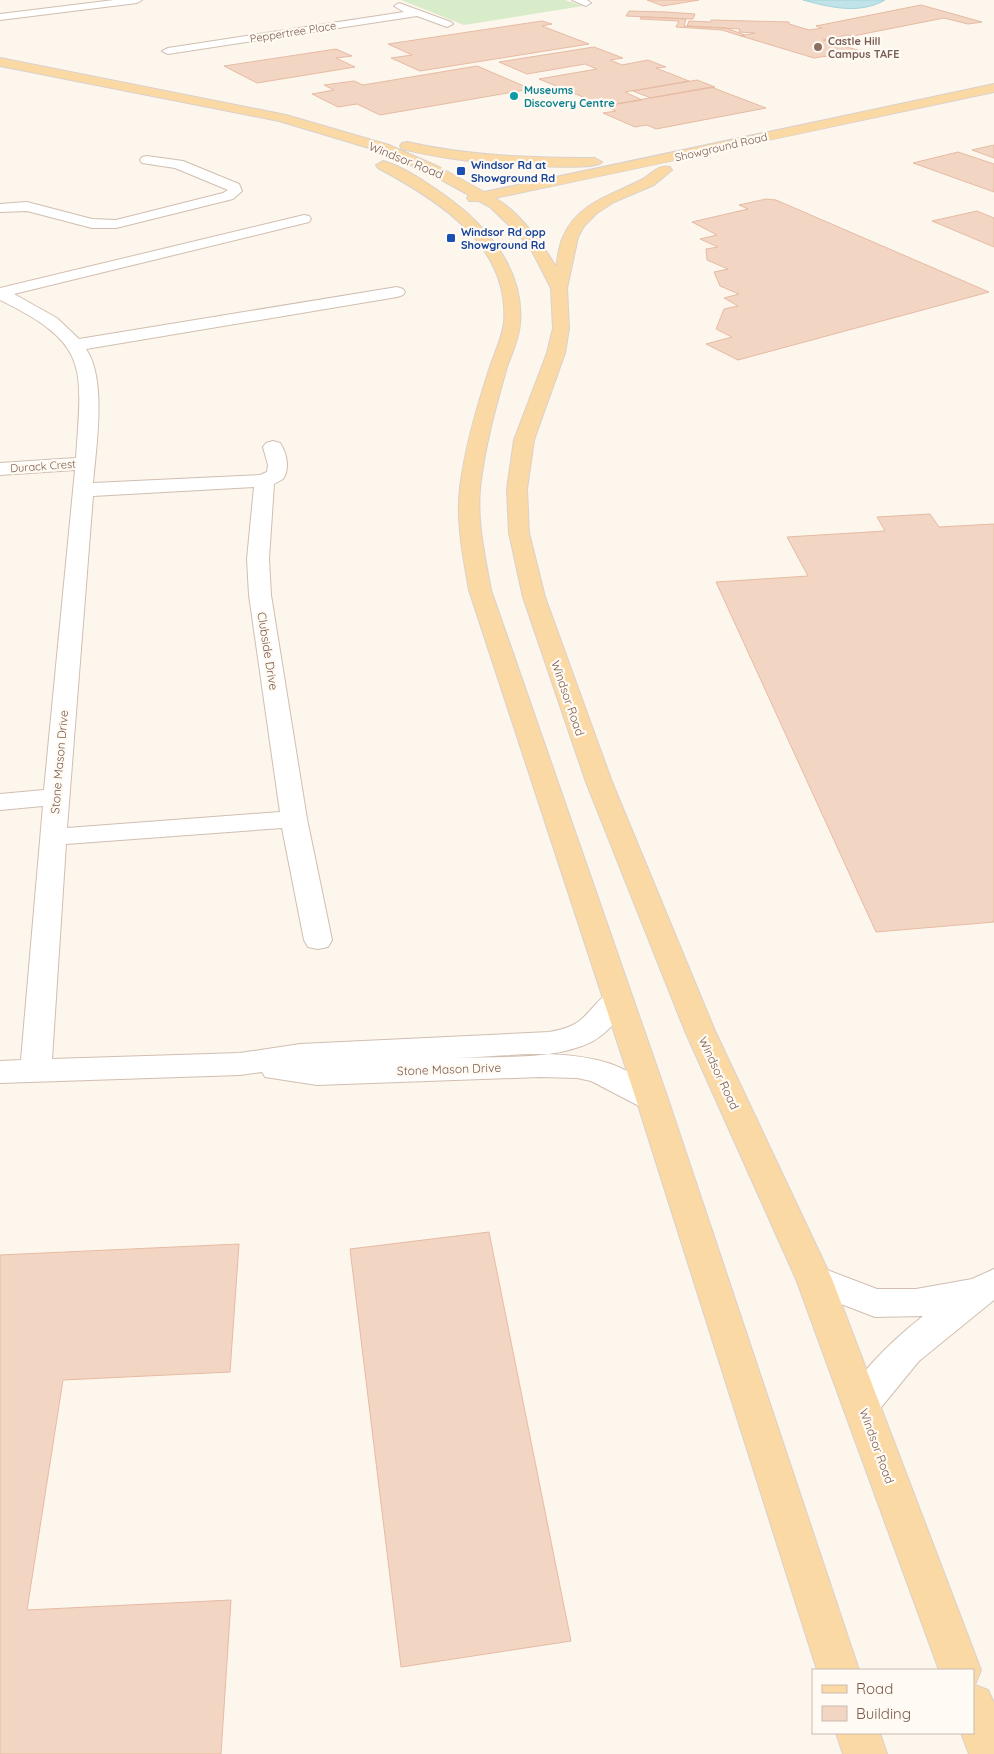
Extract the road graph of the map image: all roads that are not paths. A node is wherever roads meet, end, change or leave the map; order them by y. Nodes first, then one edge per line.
1 (137, 0) edge
2 (385, 0) edge
3 (417, 13) junction
4 (0, 17) edge
5 (447, 24) dead end
6 (168, 51) dead end
7 (0, 62) edge
8 (0, 68) edge
9 (994, 88) edge
10 (281, 118) junction
11 (829, 136) dead end
12 (752, 139) junction
13 (356, 153) dead end
14 (147, 160) dead end
15 (372, 160) dead end
16 (665, 170) junction
17 (489, 200) junction
18 (452, 206) junction
19 (0, 208) edge
20 (304, 219) dead end
21 (558, 288) junction
22 (397, 292) dead end
23 (0, 294) edge
24 (76, 345) junction
25 (273, 447) dead end
26 (85, 463) junction
27 (0, 470) edge
28 (264, 482) junction
29 (83, 490) junction
30 (55, 797) junction
31 (0, 802) edge
32 (294, 819) junction
33 (52, 837) junction
34 (318, 940) dead end
35 (618, 999) junction
36 (240, 1064) junction
37 (36, 1071) junction
38 (0, 1072) edge
39 (652, 1099) junction
40 (814, 1279) junction
41 (987, 1287) edge
42 (861, 1405) junction
43 (838, 1669) edge
44 (960, 1669) edge
45 (974, 1708) edge
46 (858, 1734) edge
47 (865, 1754) edge
48 (991, 1754) edge

1 - 4 street
2 - 3 street
3 - 5 street
3 - 6 street, Peppertree Place
7 - 10 main road, Windsor Road
8 - 13 main road, Windsor Road
9 - 12 main road, Showground Road
10 - 12 main road
10 - 17 main road, Windsor Road
11 - 16 main road, Showground Road
12 - 17 main road, Showground Road
14 - 19 street
15 - 18 main road, Windsor Road
16 - 17 main road, Showground Road
16 - 21 main road
17 - 18 main road, Showground Road
17 - 21 main road, Windsor Road
18 - 35 main road, Windsor Road
20 - 23 street
21 - 40 main road, Windsor Road
22 - 24 street
23 - 24 street, Stone Mason Drive
24 - 26 street, Stone Mason Drive
25 - 28 street
26 - 27 street, Durack Crest
26 - 29 street, Stone Mason Drive
28 - 29 street
28 - 32 street, Clubside Drive
29 - 30 street, Stone Mason Drive
30 - 31 street
30 - 33 street, Stone Mason Drive
32 - 33 street
32 - 34 street, Clubside Drive
33 - 37 street, Stone Mason Drive
35 - 36 street, Stone Mason Drive
35 - 39 main road, Windsor Road
36 - 37 street, Stone Mason Drive
36 - 39 street, Stone Mason Drive
37 - 38 street
39 - 43 main road, Windsor Road
40 - 41 street
40 - 42 main road, Windsor Road
41 - 42 street
42 - 44 main road, Windsor Road
45 - 48 main road
46 - 47 main road

